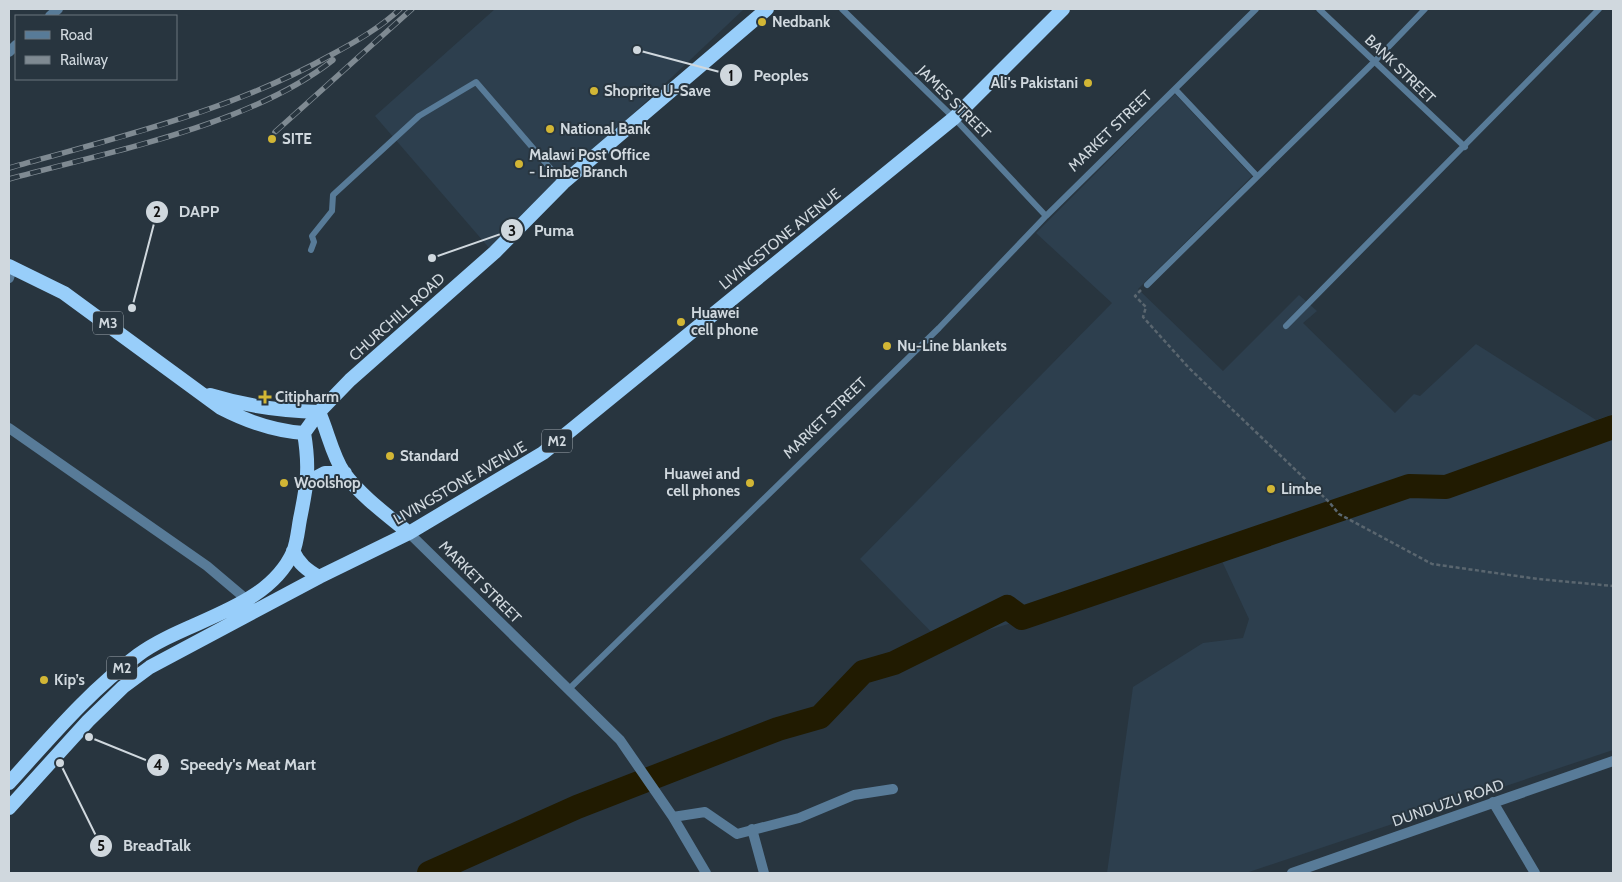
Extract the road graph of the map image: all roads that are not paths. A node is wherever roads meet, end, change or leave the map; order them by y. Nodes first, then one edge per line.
1 (767, 9) edge
2 (842, 9) edge
3 (1063, 9) edge
4 (1256, 9) edge
5 (1320, 9) edge
6 (1425, 9) edge
7 (1598, 9) edge
8 (1374, 62) junction
9 (1175, 89) junction
10 (954, 118) junction
11 (1464, 147) junction
12 (1257, 176) junction
13 (563, 183) junction
14 (1046, 216) junction
15 (311, 250) dead end
16 (10, 271) edge
17 (1147, 285) road end
18 (1286, 326) dead end
19 (200, 392) junction
20 (320, 412) junction
21 (9, 428) edge
22 (304, 433) junction
23 (345, 473) junction
24 (308, 482) junction
25 (409, 533) junction
26 (293, 551) junction
27 (319, 577) junction
28 (246, 599) junction
29 (569, 688) junction
30 (1613, 761) edge
31 (9, 783) edge
32 (892, 789) dead end
33 (1492, 802) junction
34 (9, 808) edge
35 (673, 817) junction
36 (752, 829) junction
37 (706, 873) edge
38 (764, 873) edge
39 (1292, 873) edge
40 (1535, 873) edge

1 - 13 highway, CHURCHILL ROAD
2 - 10 lane, JAMES STREET
3 - 10 highway, LIVINGSTONE AVENUE / M2
4 - 9 lane, MARKET STREET
5 - 8 lane, BANK STREET
6 - 8 lane
7 - 11 lane
8 - 11 lane, BANK STREET
8 - 12 lane
9 - 12 lane
9 - 14 lane, MARKET STREET
10 - 14 lane, JAMES STREET
10 - 25 highway, LIVINGSTONE AVENUE / M2
11 - 18 lane
12 - 17 lane
13 - 15 lane
13 - 20 highway, CHURCHILL ROAD
14 - 29 lane, MARKET STREET
16 - 19 highway, M3
19 - 20 highway, M3
19 - 22 highway, M3
20 - 22 highway, CHURCHILL ROAD
20 - 23 highway
21 - 28 street
22 - 24 highway, M2
23 - 24 highway
23 - 25 highway
24 - 26 highway, M2
25 - 27 highway, LIVINGSTONE AVENUE / M2
25 - 29 street, MARKET STREET
26 - 27 highway
26 - 28 highway, M2
27 - 34 highway, LIVINGSTONE AVENUE / M2
28 - 31 highway, M2
29 - 35 street
30 - 33 street, DUNDUZU ROAD
32 - 36 street
33 - 39 street, DUNDUZU ROAD
33 - 40 street
35 - 36 street
35 - 37 street
36 - 38 street

